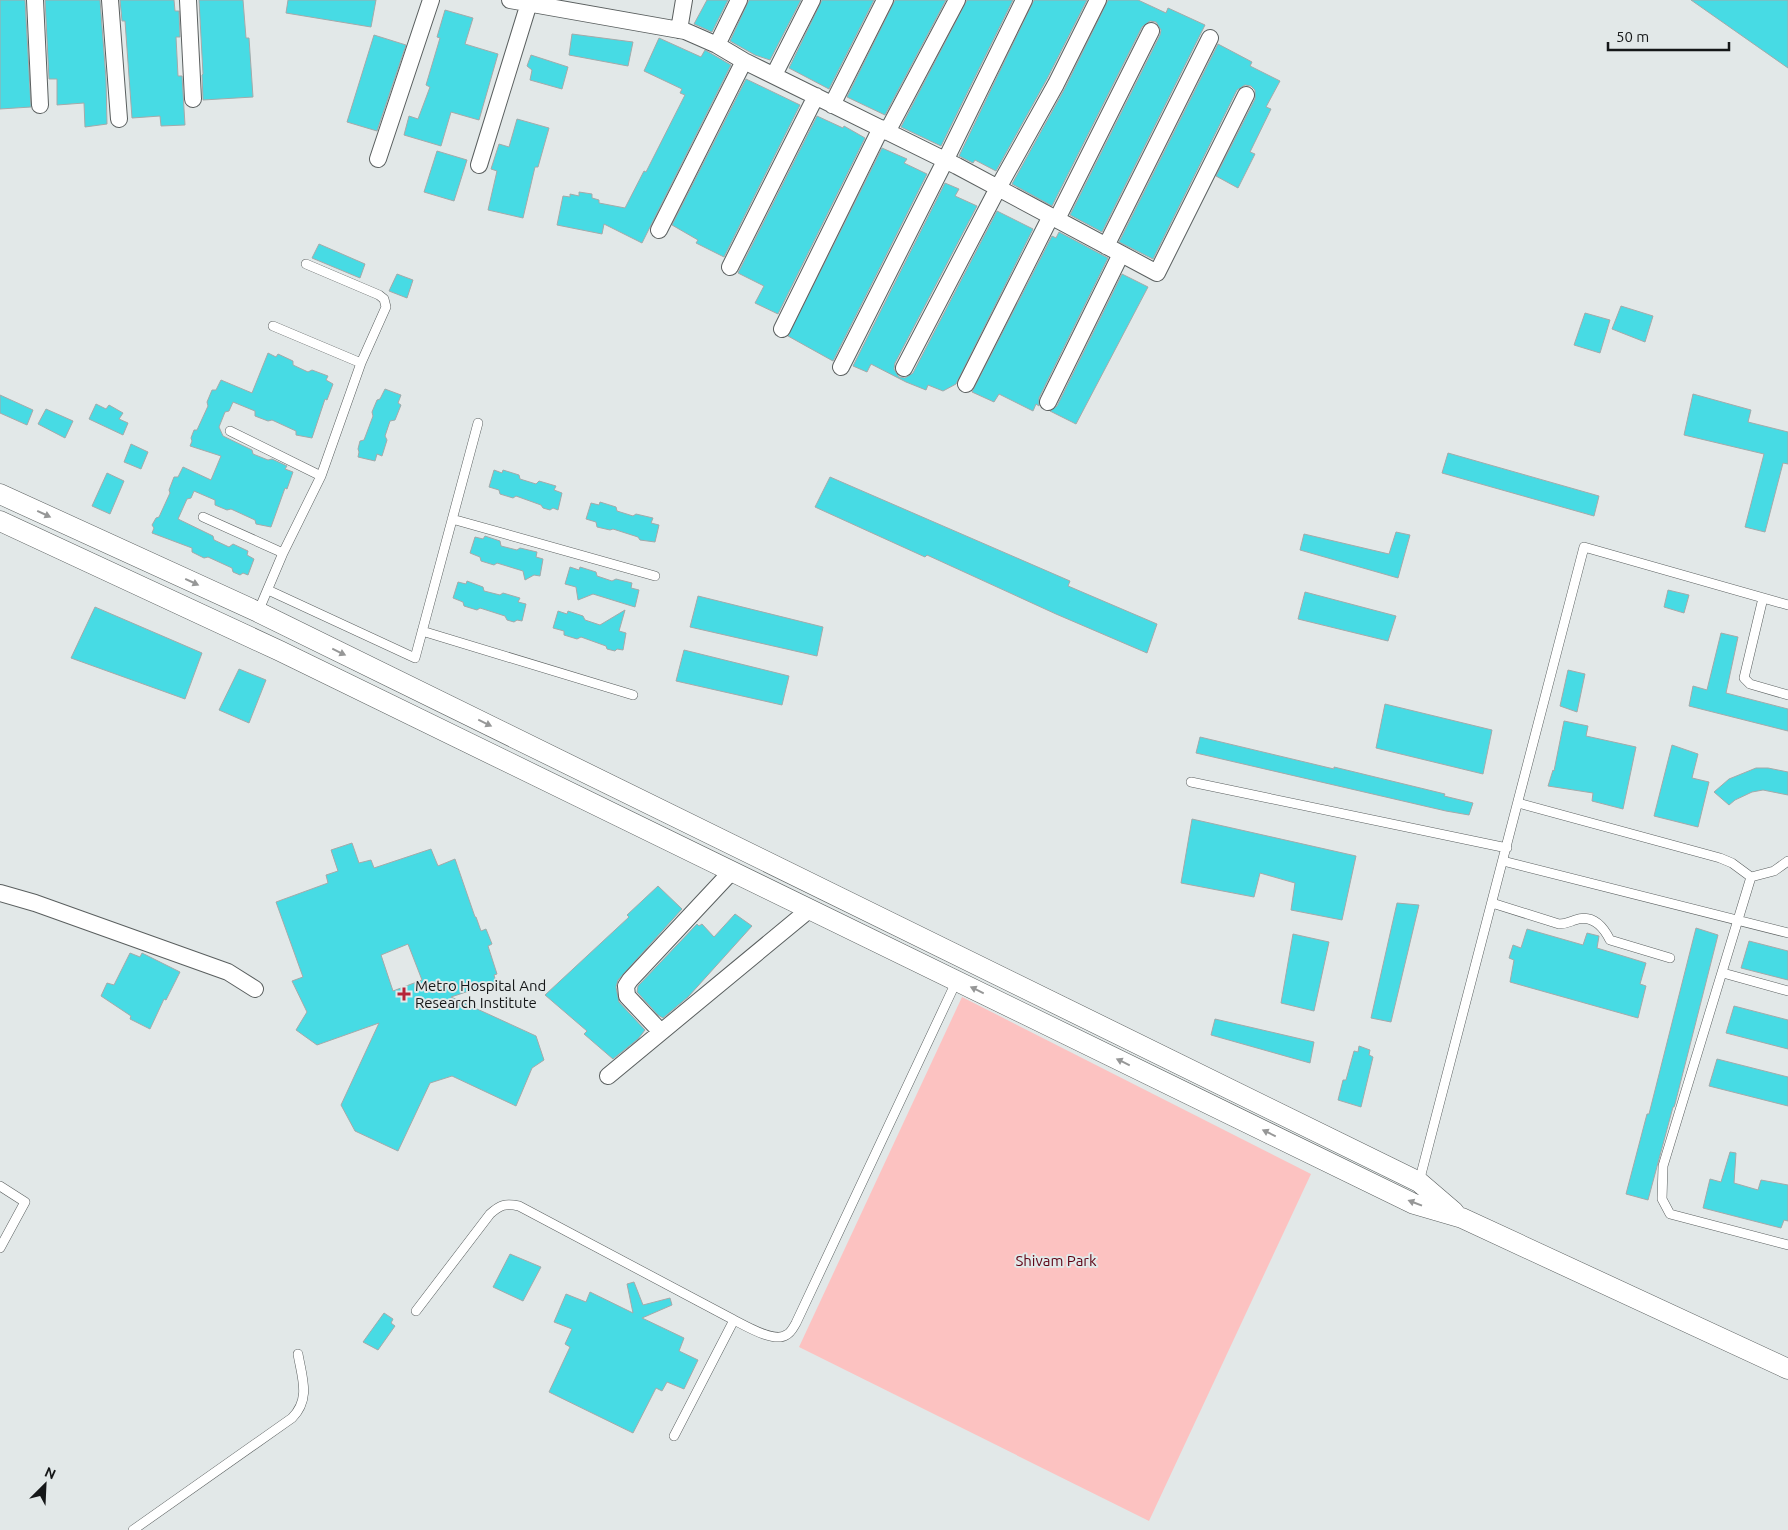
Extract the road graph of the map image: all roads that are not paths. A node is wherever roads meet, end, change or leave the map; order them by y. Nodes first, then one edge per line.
1 (35, 0) edge
2 (110, 0) edge
3 (188, 0) edge
4 (432, 0) edge
5 (510, 0) edge
6 (684, 0) edge
7 (739, 0) edge
8 (812, 0) edge
9 (885, 0) edge
10 (958, 0) edge
11 (1024, 0) edge
12 (1098, 0) edge
13 (529, 3) junction
14 (575, 6) edge
15 (679, 30) junction
16 (1151, 31) dead end
17 (1210, 38) dead end
18 (717, 45) junction
19 (744, 61) junction
20 (774, 75) junction
21 (1246, 95) dead end
22 (816, 96) junction
23 (193, 99) dead end
24 (832, 104) junction
25 (40, 105) dead end
26 (119, 119) dead end
27 (884, 130) junction
28 (378, 159) dead end
29 (945, 161) junction
30 (478, 165) dead end
31 (998, 188) junction
32 (1054, 218) junction
33 (658, 230) dead end
34 (1106, 246) junction
35 (1121, 254) junction
36 (306, 264) dead end
37 (730, 267) dead end
38 (273, 326) dead end
39 (782, 329) dead end
40 (362, 364) junction
41 (842, 367) dead end
42 (904, 368) dead end
43 (966, 384) dead end
44 (1048, 402) dead end
45 (478, 422) dead end
46 (230, 431) dead end
47 (321, 476) junction
48 (0, 494) edge
49 (203, 517) dead end
50 (452, 519) junction
51 (0, 521) edge
52 (283, 553) junction
53 (655, 576) dead end
54 (268, 590) junction
55 (1764, 598) junction
56 (1788, 605) edge
57 (258, 612) junction
58 (422, 631) junction
59 (1788, 694) edge
60 (633, 695) dead end
61 (1191, 782) dead end
62 (1518, 803) junction
63 (1507, 848) junction
64 (1503, 861) junction
65 (1788, 861) edge
66 (732, 871) junction
67 (1751, 876) junction
68 (0, 893) edge
69 (1492, 903) junction
70 (810, 909) junction
71 (1738, 920) junction
72 (1788, 932) edge
73 (1670, 958) dead end
74 (1723, 972) junction
75 (957, 980) junction
76 (255, 989) dead end
77 (1788, 991) edge
78 (661, 1032) junction
79 (1112, 1032) junction
80 (1102, 1051) junction
81 (608, 1076) dead end
82 (1419, 1182) junction
83 (0, 1186) edge
84 (1462, 1218) junction
85 (1788, 1245) edge
86 (0, 1248) edge
87 (416, 1310) dead end
88 (734, 1320) junction
89 (298, 1354) dead end
90 (1788, 1369) edge
91 (674, 1436) dead end
92 (133, 1530) edge

1 - 25 street
2 - 26 street
3 - 23 street
4 - 28 street
5 - 13 street
6 - 15 street
7 - 18 street
8 - 20 street
9 - 24 street
10 - 27 street
11 - 29 street
12 - 31 street
13 - 14 street
13 - 30 street
14 - 15 street
15 - 18 street
16 - 32 street
17 - 34 street
18 - 19 street
19 - 20 street
19 - 33 street
20 - 22 street
21 - 35 street
22 - 24 street
22 - 37 street
24 - 27 street
27 - 29 street
27 - 39 street
29 - 31 street
29 - 41 street
31 - 32 street
31 - 42 street
32 - 34 street
32 - 43 street
34 - 35 street
35 - 44 street
36 - 40 lane
38 - 40 lane
40 - 47 lane
45 - 50 lane
46 - 47 lane
47 - 52 lane
48 -> 57 street
49 - 52 lane
50 - 53 lane
50 - 58 lane
51 - 66 street
52 - 54 lane
54 - 57 lane
54 - 58 lane
55 - 56 lane
55 - 59 lane
55 - 62 lane
57 -> 79 street
58 - 60 lane
61 - 63 lane
62 - 63 lane
62 - 67 lane
63 - 64 lane
64 - 69 lane
64 - 71 lane
65 - 67 lane
66 - 70 street
66 - 78 street
67 - 71 lane
68 - 76 street
69 - 73 lane
69 - 82 lane
70 - 75 street
70 - 78 street
71 - 72 lane
71 - 74 lane
74 - 77 lane
74 - 85 lane
80 -> 75 street
75 - 88 lane
78 - 81 street
79 - 80 street
79 - 82 street
84 -> 80 street
82 - 84 street
83 - 86 lane
84 - 90 street
87 - 88 lane
88 - 91 lane
89 - 92 lane

